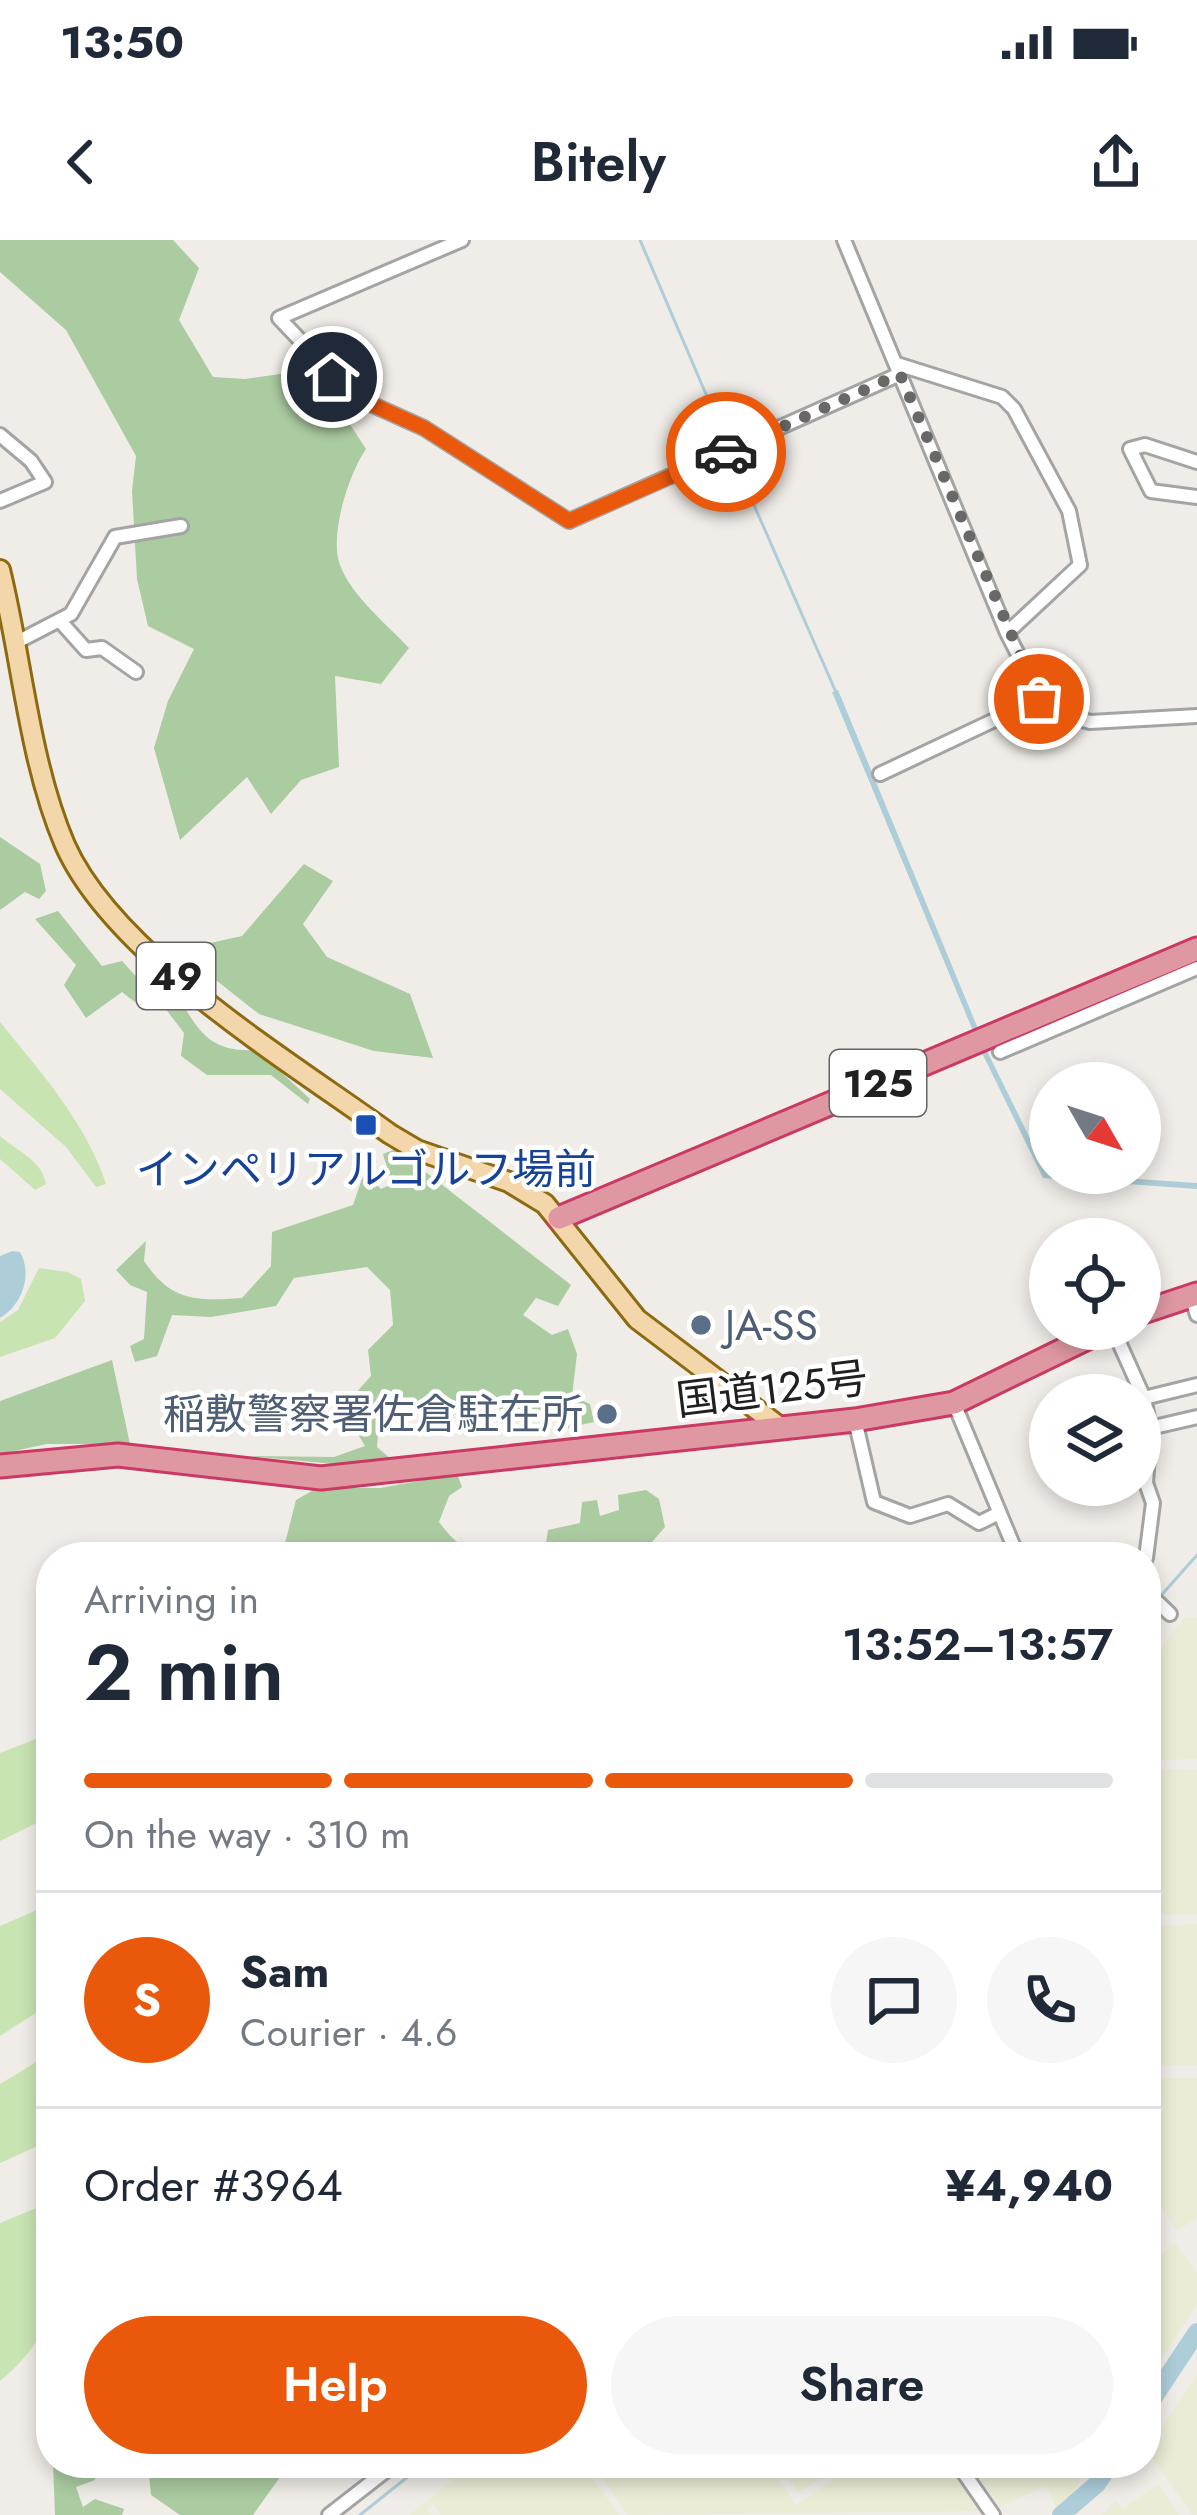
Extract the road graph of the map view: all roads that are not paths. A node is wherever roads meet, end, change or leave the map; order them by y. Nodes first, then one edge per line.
1 (462, 240) edge
2 (844, 240) edge
3 (898, 368) junction
4 (0, 435) edge
5 (1197, 462) edge
6 (1197, 497) edge
7 (0, 501) edge
8 (181, 526) dead end
9 (0, 570) edge
10 (61, 621) junction
11 (1007, 633) junction
12 (17, 642) junction
13 (136, 672) dead end
14 (1039, 699) junction
15 (1197, 716) edge
16 (880, 774) dead end
17 (1197, 949) edge
18 (1197, 968) edge
19 (1000, 1052) dead end
20 (559, 1218) junction
21 (1195, 1302) edge
22 (1161, 1309) edge
23 (1066, 1350) edge
24 (1197, 1384) edge
25 (1161, 1394) edge
26 (955, 1403) junction
27 (1197, 1417) edge
28 (854, 1420) junction
29 (1161, 1426) edge
30 (781, 1428) junction
31 (0, 1466) edge
32 (1153, 1506) edge
33 (998, 1514) junction
34 (1011, 1542) edge
35 (1148, 1542) edge
36 (1161, 1605) edge
37 (1171, 1614) dead end
38 (377, 2478) edge
39 (967, 2478) edge
40 (329, 2515) edge
41 (993, 2515) edge

1 - 3 street
2 - 3 street
3 - 11 street
3 - 11 street
4 - 7 street
5 - 6 street
8 - 10 street
9 - 12 main road, 49
10 - 12 street
10 - 13 street
11 - 14 street
12 - 20 main road, 49
14 - 15 street
14 - 16 street
17 - 20 highway, 125
18 - 19 street
20 - 30 main road, 49
21 - 22 highway
23 - 26 highway, 国道125号
24 - 25 street
26 - 28 highway, 国道125号
26 - 33 street
27 - 29 street
28 - 30 highway, 国道125号
28 - 33 street
30 - 31 highway, 国道125号
32 - 35 street
33 - 34 street
36 - 37 street
38 - 40 street
39 - 41 street

